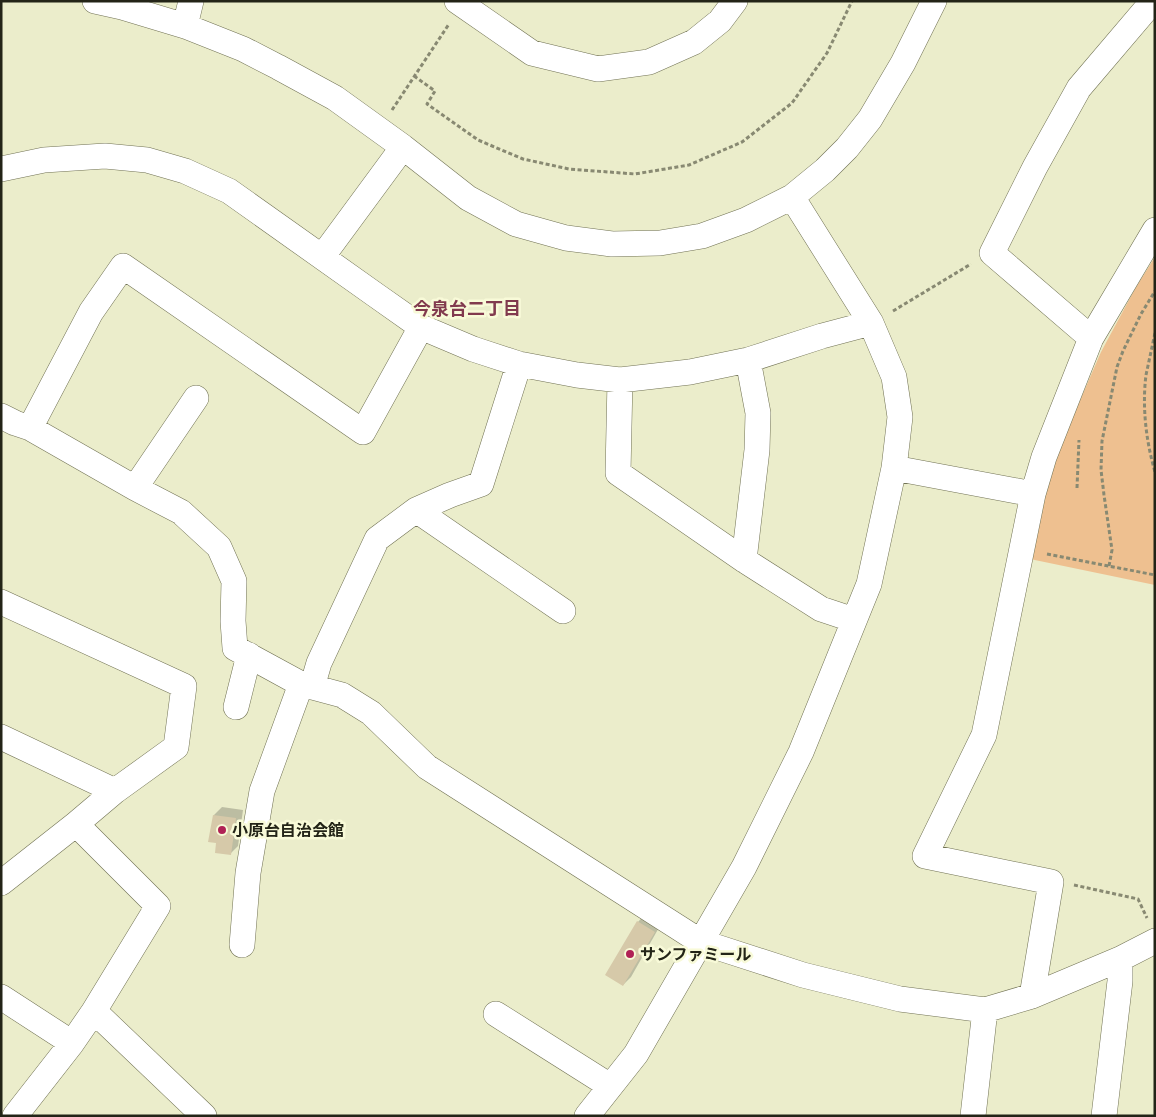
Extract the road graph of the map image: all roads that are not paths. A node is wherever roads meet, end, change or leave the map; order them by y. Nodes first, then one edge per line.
1 (95, 1) edge
2 (191, 1) edge
3 (736, 1) edge
4 (934, 1) edge
5 (1153, 1) edge
6 (472, 6) edge
7 (185, 26) junction
8 (403, 147) junction
9 (1, 169) edge
10 (792, 197) junction
11 (1155, 230) edge
12 (322, 257) junction
13 (871, 323) junction
14 (421, 327) junction
15 (1091, 338) junction
16 (748, 360) junction
17 (519, 364) junction
18 (620, 380) junction
19 (196, 398) dead end
20 (1, 416) edge
21 (30, 428) junction
22 (894, 468) junction
23 (135, 488) junction
24 (1033, 494) junction
25 (416, 510) junction
26 (744, 560) junction
27 (1, 602) edge
28 (563, 611) dead end
29 (854, 620) junction
30 (248, 655) junction
31 (306, 685) junction
32 (236, 707) dead end
33 (1, 737) edge
34 (116, 791) junction
35 (76, 824) junction
36 (1, 883) edge
37 (1155, 941) edge
38 (701, 942) junction
39 (242, 945) dead end
40 (1120, 959) junction
41 (1032, 996) junction
42 (1, 997) edge
43 (985, 1010) junction
44 (94, 1011) junction
45 (496, 1014) dead end
46 (72, 1043) junction
47 (610, 1086) junction
48 (15, 1116) edge
49 (204, 1116) edge
50 (587, 1116) edge
51 (973, 1116) edge
52 (1104, 1116) edge

1 - 7 street
2 - 7 street
3 - 6 street
4 - 10 street
5 - 15 street
7 - 8 street
8 - 10 street
8 - 12 street
9 - 12 street
10 - 13 street
11 - 15 street
12 - 14 street
13 - 16 street
13 - 22 street
14 - 17 street
14 - 21 street
15 - 24 street
16 - 18 street
16 - 26 street
17 - 18 street
17 - 25 street
18 - 26 street
19 - 23 street
20 - 21 street
21 - 23 street
22 - 24 street
22 - 29 street
23 - 30 street
24 - 41 street
25 - 28 street
25 - 31 street
26 - 29 street
27 - 34 street
29 - 38 street
30 - 31 street
30 - 32 street
31 - 38 street
31 - 39 street
33 - 34 street
34 - 35 street
35 - 36 street
35 - 44 street
37 - 40 street
38 - 43 street
38 - 47 street
40 - 41 street
40 - 52 street
41 - 43 street
42 - 46 street
43 - 51 street
44 - 46 street
44 - 49 street
45 - 47 street
46 - 48 street
47 - 50 street

